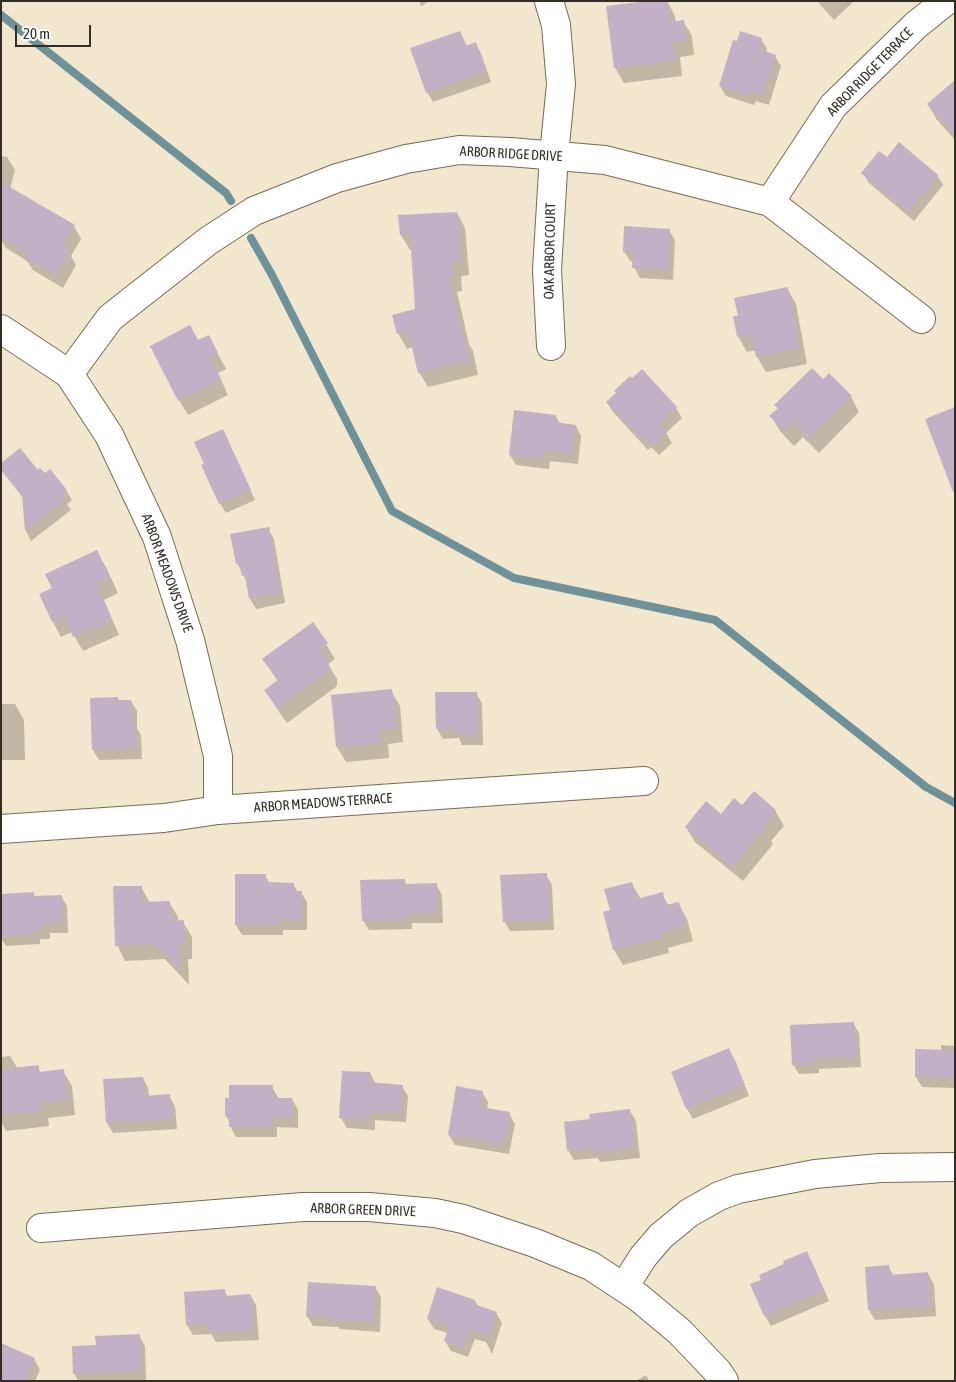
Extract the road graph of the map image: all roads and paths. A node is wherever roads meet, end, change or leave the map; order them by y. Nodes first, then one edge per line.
1 (549, 1) edge
2 (946, 1) edge
3 (554, 155) junction
4 (770, 202) junction
5 (921, 319) dead end
6 (1, 329) edge
7 (551, 346) dead end
8 (69, 374) junction
9 (644, 780) dead end
10 (218, 810) junction
11 (1, 829) edge
12 (955, 1167) edge
13 (41, 1228) dead end
14 (624, 1287) junction
15 (724, 1381) edge

1 - 3 street, OAK ARBOR COURT
2 - 4 street, ARBOR RIDGE TERRACE
3 - 4 street, ARBOR RIDGE DRIVE
3 - 7 street, OAK ARBOR COURT
3 - 8 street, ARBOR RIDGE DRIVE
4 - 5 street, ARBOR RIDGE DRIVE
6 - 8 street, ARBOR MEADOWS DRIVE
8 - 10 street, ARBOR MEADOWS DRIVE
9 - 10 street, ARBOR MEADOWS TERRACE
10 - 11 street, ARBOR MEADOWS TERRACE
12 - 14 street
13 - 14 street, ARBOR GREEN DRIVE
14 - 15 street, ARBOR GREEN DRIVE

